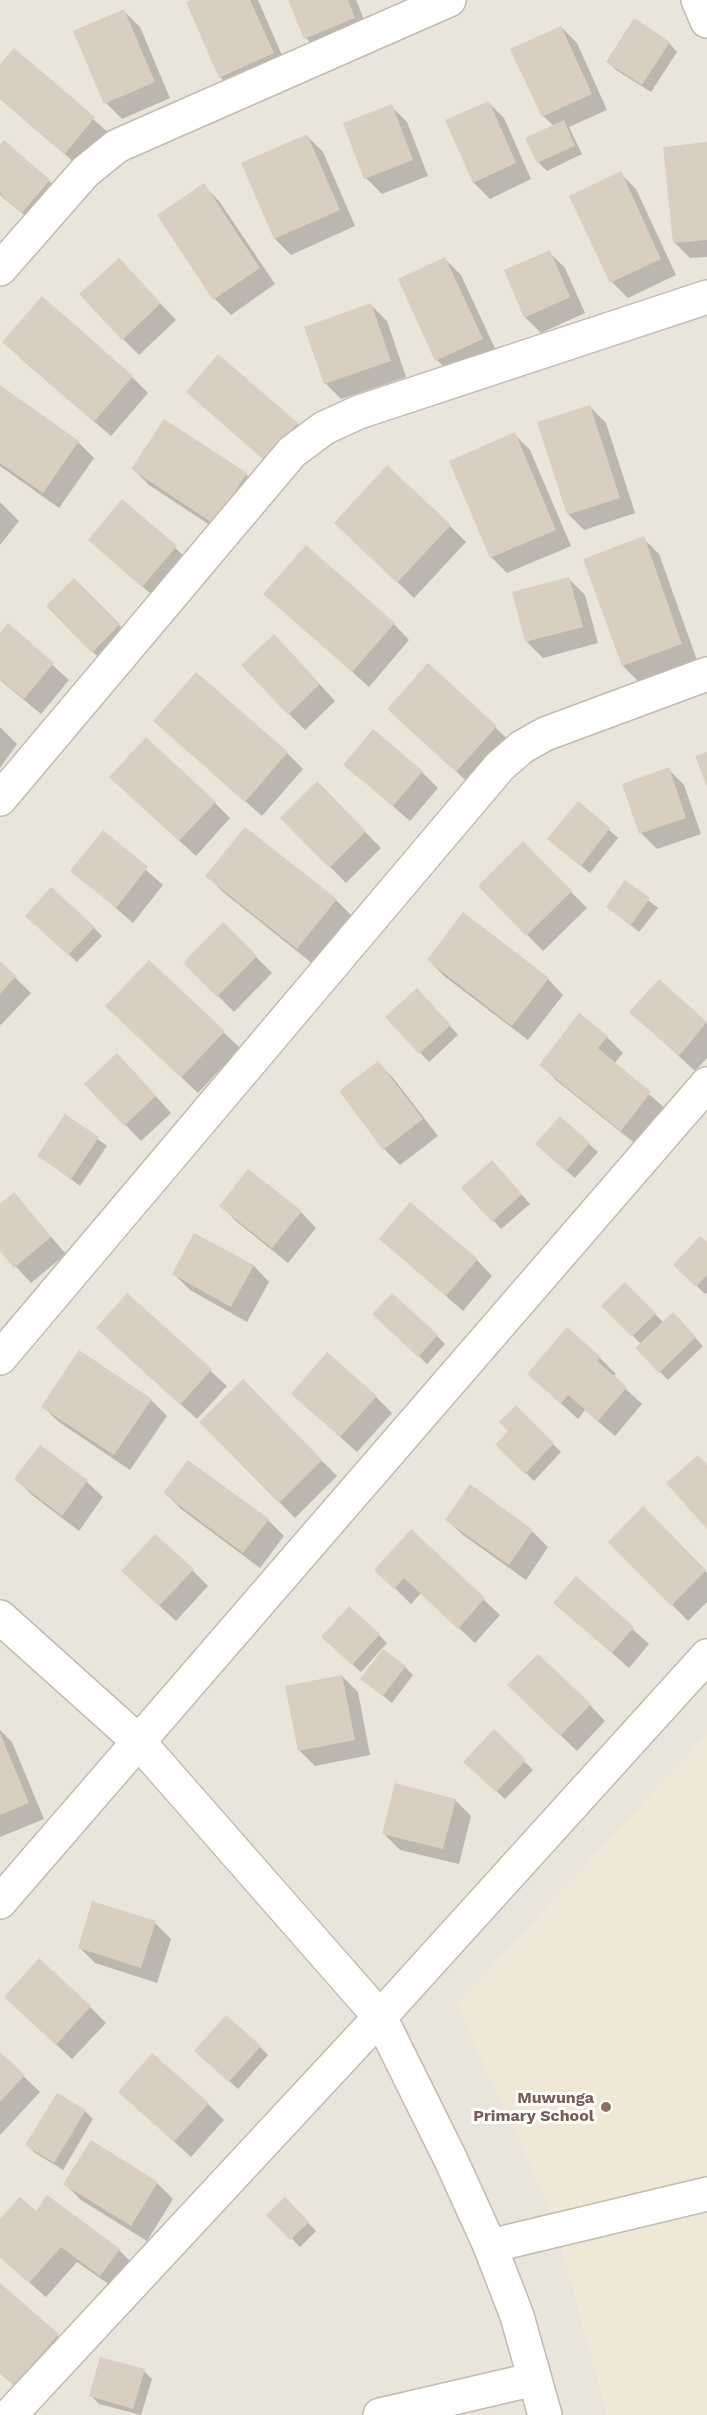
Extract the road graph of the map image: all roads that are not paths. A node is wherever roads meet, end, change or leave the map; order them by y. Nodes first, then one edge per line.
1 (449, 0) edge
2 (698, 0) edge
3 (707, 21) edge
4 (0, 269) edge
5 (707, 297) edge
6 (707, 674) edge
7 (0, 799) edge
8 (707, 1084) edge
9 (0, 1358) edge
10 (0, 1617) edge
11 (707, 1656) edge
12 (138, 1740) junction
13 (0, 1902) edge
14 (380, 2017) junction
15 (707, 2194) edge
16 (490, 2246) junction
17 (535, 2379) junction
18 (10, 2415) edge
19 (380, 2415) edge
20 (545, 2415) edge

1 - 4 street
2 - 3 street
5 - 7 street
6 - 9 street
8 - 12 street
10 - 12 street
11 - 14 street
12 - 13 street
12 - 14 street
14 - 16 street
14 - 18 street
15 - 16 street
16 - 17 street
17 - 19 street
17 - 20 street

